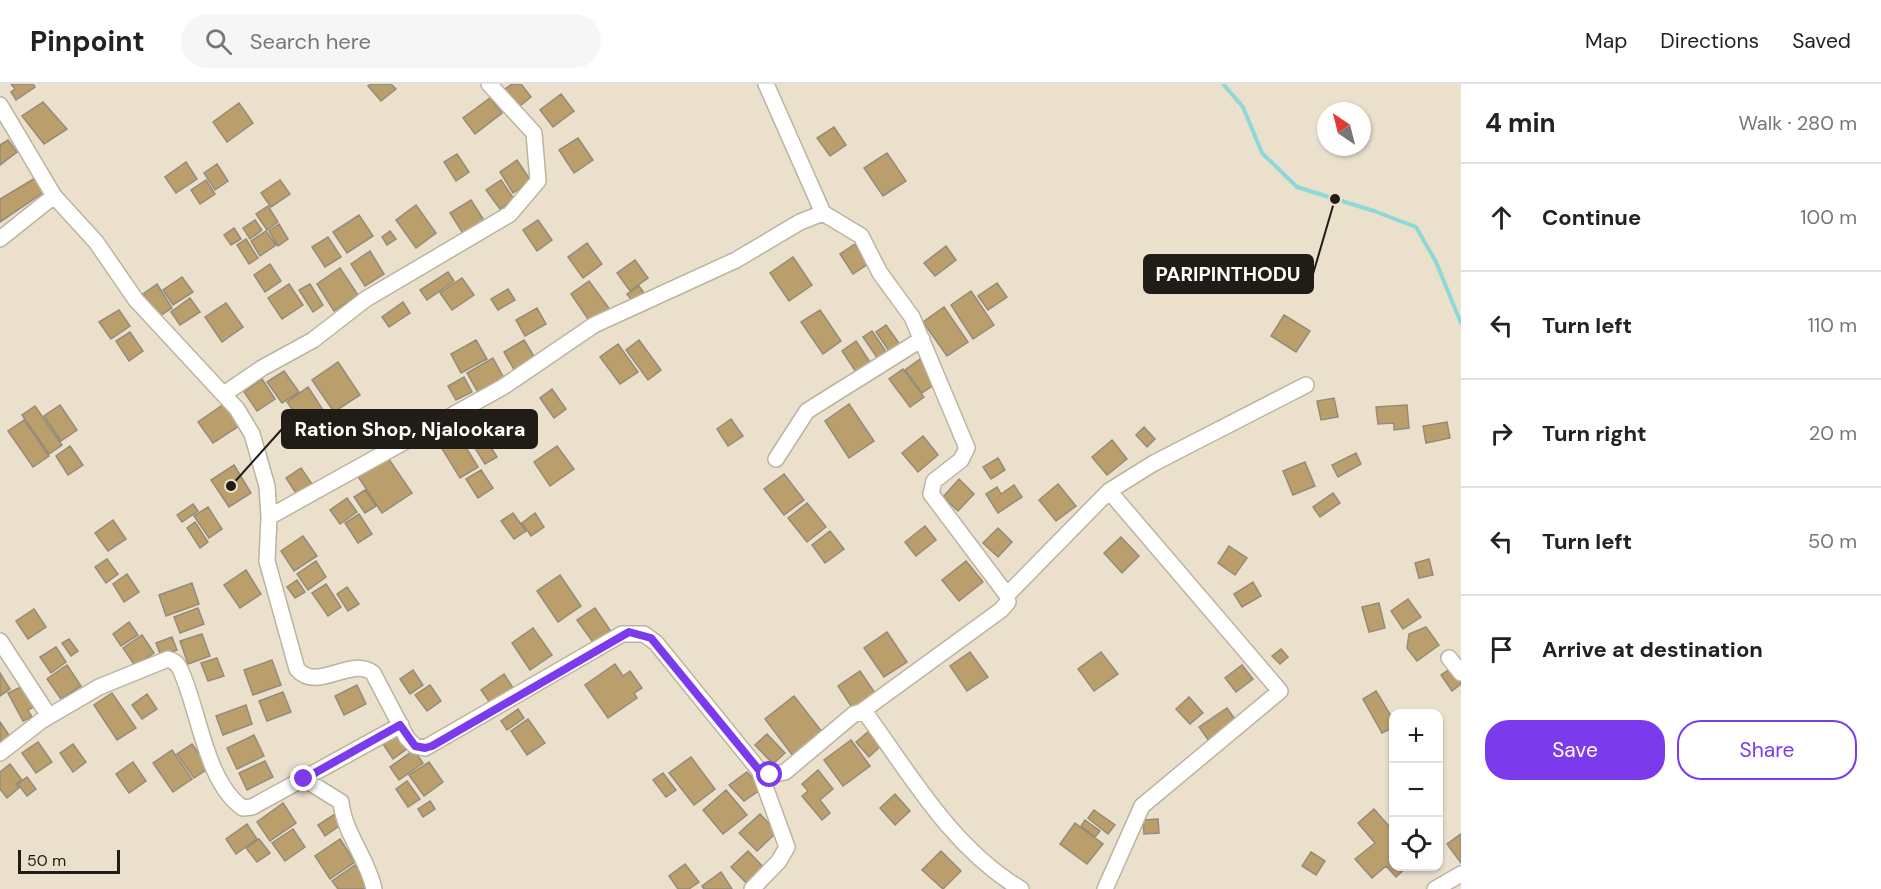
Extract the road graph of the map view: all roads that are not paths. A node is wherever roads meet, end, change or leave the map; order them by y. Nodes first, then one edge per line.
1 (489, 84) edge
2 (766, 84) edge
3 (0, 105) edge
4 (54, 196) junction
5 (823, 213) junction
6 (0, 239) edge
7 (922, 339) junction
8 (1306, 385) dead end
9 (224, 394) junction
10 (776, 459) dead end
11 (1109, 491) junction
12 (269, 517) junction
13 (1007, 595) junction
14 (0, 641) edge
15 (1449, 658) dead end
16 (1461, 673) edge
17 (861, 712) junction
18 (49, 716) junction
19 (400, 725) junction
20 (0, 753) edge
21 (759, 770) junction
22 (304, 779) junction
23 (1461, 874) edge
24 (374, 889) edge
25 (752, 889) edge
26 (1021, 889) edge
27 (1105, 889) edge
28 (1435, 889) edge

1 - 9 street
2 - 5 street
3 - 4 street
4 - 6 street
4 - 9 street
5 - 7 street
5 - 12 street
7 - 10 street
7 - 13 street
8 - 11 street
9 - 12 street
11 - 13 street
11 - 27 street
12 - 19 street
13 - 17 street
14 - 18 street
15 - 16 street
17 - 21 street
17 - 26 street
18 - 20 street
18 - 22 street
19 - 21 street
19 - 22 street
21 - 25 street
22 - 24 street
23 - 28 street

